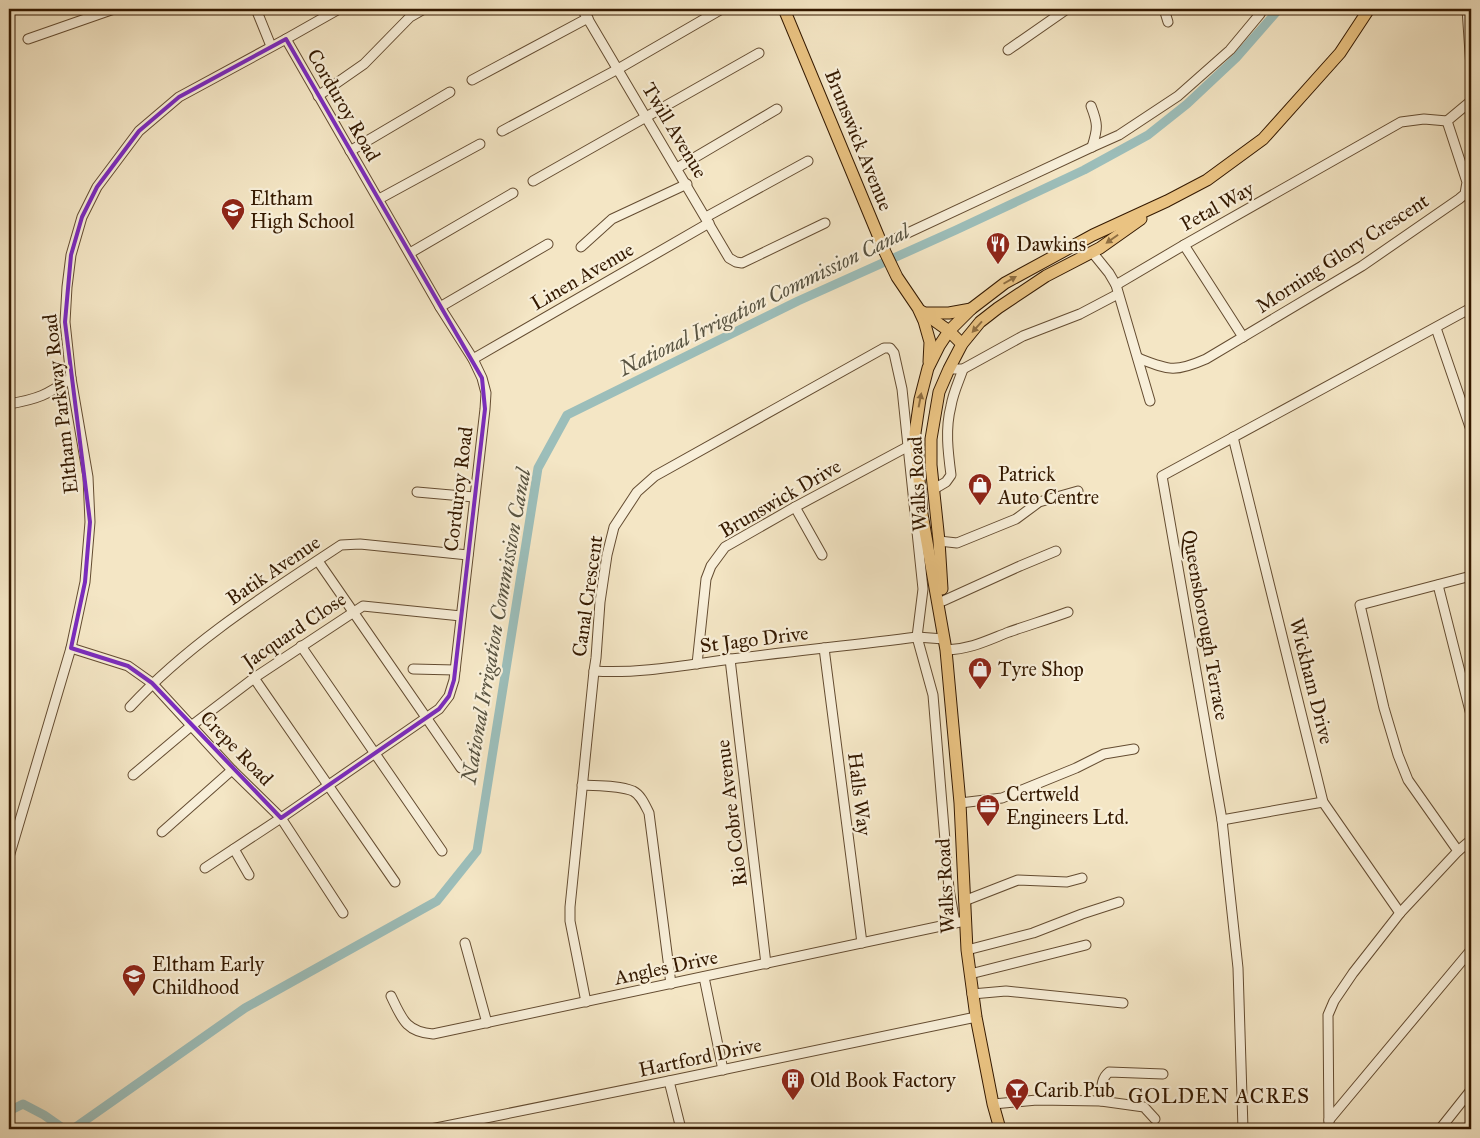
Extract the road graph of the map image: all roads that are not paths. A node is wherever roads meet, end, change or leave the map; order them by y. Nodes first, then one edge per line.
1 (114, 9) edge
2 (256, 9) edge
3 (339, 9) edge
4 (424, 9) edge
5 (582, 9) edge
6 (784, 9) edge
7 (1067, 9) edge
8 (1164, 9) edge
9 (1263, 9) edge
10 (1369, 9) edge
11 (1467, 9) edge
12 (720, 10) edge
13 (588, 18) junction
14 (1168, 22) dead end
15 (1470, 28) edge
16 (28, 39) dead end
17 (286, 40) junction
18 (271, 46) junction
19 (1008, 50) dead end
20 (759, 53) dead end
21 (1471, 68) edge
22 (618, 69) junction
23 (472, 80) dead end
24 (450, 92) dead end
25 (318, 96) junction
26 (1471, 101) edge
27 (1091, 106) dead end
28 (777, 109) dead end
29 (647, 118) junction
30 (1447, 121) junction
31 (502, 132) dead end
32 (480, 144) dead end
33 (1092, 147) junction
34 (350, 151) junction
35 (808, 161) dead end
36 (677, 168) junction
37 (533, 181) dead end
38 (687, 184) junction
39 (513, 194) dead end
40 (379, 199) junction
41 (1167, 201) junction
42 (708, 220) junction
43 (825, 223) dead end
44 (548, 244) dead end
45 (1184, 245) junction
46 (581, 247) dead end
47 (883, 249) junction
48 (1092, 252) junction
49 (410, 253) junction
50 (1117, 289) junction
51 (440, 307) junction
52 (1471, 308) edge
53 (971, 309) junction
54 (921, 311) junction
55 (1436, 328) junction
56 (949, 332) junction
57 (1243, 337) junction
58 (962, 344) junction
59 (1138, 358) junction
60 (472, 359) junction
61 (928, 368) junction
62 (949, 369) junction
63 (963, 369) junction
64 (71, 378) junction
65 (1150, 401) dead end
66 (9, 404) edge
67 (1471, 430) edge
68 (1234, 438) junction
69 (907, 446) junction
70 (934, 489) junction
71 (1078, 491) dead end
72 (417, 492) dead end
73 (474, 497) junction
74 (795, 507) junction
75 (939, 541) junction
76 (1056, 551) dead end
77 (468, 555) junction
78 (822, 555) dead end
79 (318, 561) junction
80 (1471, 576) edge
81 (1438, 585) junction
82 (943, 601) junction
83 (353, 612) junction
84 (1068, 612) dead end
85 (461, 616) junction
86 (917, 637) junction
87 (945, 644) junction
88 (301, 646) junction
89 (71, 648) junction
90 (824, 648) junction
91 (730, 659) junction
92 (697, 664) junction
93 (413, 668) dead end
94 (455, 670) junction
95 (594, 671) junction
96 (254, 678) junction
97 (152, 683) junction
98 (130, 707) dead end
99 (1471, 715) edge
100 (426, 718) junction
101 (191, 726) junction
102 (1134, 749) dead end
103 (375, 753) junction
104 (461, 768) dead end
105 (232, 770) junction
106 (133, 775) dead end
107 (329, 785) junction
108 (582, 785) junction
109 (1323, 802) junction
110 (960, 803) junction
111 (281, 818) junction
112 (1222, 820) junction
113 (162, 832) dead end
114 (1471, 840) edge
115 (234, 850) junction
116 (442, 850) dead end
117 (1458, 851) junction
118 (9, 857) edge
119 (205, 868) dead end
120 (249, 875) dead end
121 (1082, 878) dead end
122 (396, 882) dead end
123 (964, 901) junction
124 (1119, 902) dead end
125 (343, 912) dead end
126 (1400, 913) junction
127 (960, 922) junction
128 (464, 943) dead end
129 (862, 943) junction
130 (1086, 945) dead end
131 (966, 950) junction
132 (1471, 950) edge
133 (766, 964) junction
134 (970, 974) junction
135 (704, 977) junction
136 (671, 984) junction
137 (972, 994) junction
138 (391, 996) dead end
139 (586, 1002) junction
140 (1123, 1003) dead end
141 (976, 1016) junction
142 (487, 1023) junction
143 (723, 1070) junction
144 (1163, 1074) dead end
145 (669, 1081) junction
146 (1471, 1090) edge
147 (1102, 1101) junction
148 (993, 1104) junction
149 (1155, 1119) dead end
150 (1329, 1124) edge
151 (431, 1129) edge
152 (682, 1129) edge
153 (1000, 1129) edge
154 (1243, 1129) edge
155 (1440, 1129) edge

1 - 16 street
2 - 18 street
3 - 17 street, Eltham Parkway Road
4 - 25 street
5 - 13 street, Twill Avenue
6 - 47 main road, Brunswick Avenue
7 - 19 street
8 - 14 street
9 - 33 street
10 - 41 main road
11 - 15 street
12 - 22 street
13 - 22 street, Twill Avenue
13 - 23 street
15 - 21 street
17 - 18 street, Eltham Parkway Road
17 - 25 street, Corduroy Road
18 - 64 street, Eltham Parkway Road
20 - 29 street
22 - 29 street, Twill Avenue
22 - 31 street
24 - 34 street
25 - 34 street, Corduroy Road
26 - 30 street
27 - 33 street
28 - 36 street
29 - 36 street, Twill Avenue
29 - 37 street
30 - 45 street, Petal Way
30 - 57 street, Morning Glory Crescent
32 - 40 street
33 - 47 street
34 - 40 street, Corduroy Road
35 - 42 street, Linen Avenue
36 - 38 street, Twill Avenue
38 - 42 street, Twill Avenue
38 - 46 street
39 - 49 street
40 - 49 street, Corduroy Road
41 -> 48 main road, Walks Road
53 -> 41 main road, Walks Road
42 - 43 street, Twill Avenue
42 - 60 street, Linen Avenue
44 - 51 street
45 - 50 street, Petal Way
45 - 57 street
47 - 54 main road, Brunswick Avenue
48 - 50 street
48 -> 58 main road, Walks Road
49 - 51 street, Corduroy Road
50 - 59 street
50 - 63 street, Petal Way
51 - 60 street, Corduroy Road
52 - 55 street, Queensborough Terrace
53 - 54 main road
53 - 56 main road, Walks Road
54 - 56 main road, Brunswick Avenue
54 - 61 main road, Brunswick Avenue
55 - 67 street
55 - 68 street, Queensborough Terrace
56 - 58 main road, Brunswick Avenue
56 - 61 main road, Walks Road
57 - 59 street, Morning Glory Crescent
58 - 62 main road, Walks Road
59 - 65 street
60 - 73 street, Corduroy Road
87 -> 61 main road, Walks Road
62 - 63 street
62 - 70 main road, Walks Road
63 - 70 street
64 - 66 street
64 - 89 street, Eltham Parkway Road
68 - 109 street, Wickham Drive
68 - 112 street, Queensborough Terrace
69 - 74 street, Brunswick Drive
69 - 86 street
69 - 95 street, Canal Crescent
70 - 75 main road, Walks Road
71 - 75 street
72 - 73 street
73 - 77 street, Corduroy Road
74 - 78 street
74 - 92 street, Brunswick Drive
75 - 82 main road, Walks Road
76 - 82 street
77 - 79 street, Batik Avenue
77 - 85 street, Corduroy Road
79 - 83 street
79 - 97 street, Batik Avenue
80 - 81 street
81 - 99 street
81 - 117 street
82 - 87 main road, Walks Road
83 - 85 street, Jacquard Close
83 - 88 street, Jacquard Close
83 - 100 street
84 - 87 street, St Jago Drive
85 - 94 street, Corduroy Road
86 - 87 street, St Jago Drive
86 - 90 street, St Jago Drive
86 - 127 street
87 - 110 main road, Walks Road
88 - 96 street, Jacquard Close
88 - 103 street
89 - 97 street, Crepe Road
89 - 118 street, Eltham Parkway Road
90 - 91 street, St Jago Drive
90 - 129 street, Halls Way
91 - 92 street, St Jago Drive
91 - 133 street, Rio Cobre Avenue
92 - 95 street, St Jago Drive
93 - 94 street
94 - 100 street, Corduroy Road
95 - 108 street, Canal Crescent
96 - 101 street, Jacquard Close
96 - 107 street
97 - 98 street, Batik Avenue
97 - 101 street, Crepe Road
100 - 103 street, Corduroy Road
100 - 104 street
101 - 105 street, Crepe Road
101 - 106 street, Jacquard Close
102 - 110 street
103 - 107 street, Corduroy Road
103 - 116 street
105 - 111 street, Crepe Road
105 - 113 street
107 - 111 street, Corduroy Road
107 - 122 street
108 - 136 street
108 - 139 street, Canal Crescent
109 - 112 street
109 - 126 street, Wickham Drive
110 - 123 main road, Walks Road
111 - 115 street, Corduroy Road
111 - 125 street, Crepe Road
112 - 154 street, Queensborough Terrace
114 - 117 street
115 - 119 street, Corduroy Road
115 - 120 street
117 - 126 street
121 - 123 street
123 - 127 main road, Walks Road
124 - 131 street
126 - 150 street
127 - 129 street, Angles Drive
127 - 131 main road, Walks Road
128 - 142 street
129 - 133 street, Angles Drive
130 - 134 street
131 - 134 main road, Walks Road
132 - 150 street
133 - 135 street, Angles Drive
134 - 137 main road, Walks Road
135 - 136 street, Angles Drive
135 - 143 street
136 - 139 street, Angles Drive
137 - 140 street
137 - 141 main road, Walks Road
138 - 142 street, Angles Drive
139 - 142 street, Angles Drive
141 - 143 street, Hartford Drive
141 - 148 main road, Walks Road
143 - 145 street, Hartford Drive
144 - 147 street
145 - 151 street, Hartford Drive
145 - 152 street
146 - 155 street
147 - 148 street
147 - 149 street
148 - 153 main road, Walks Road

